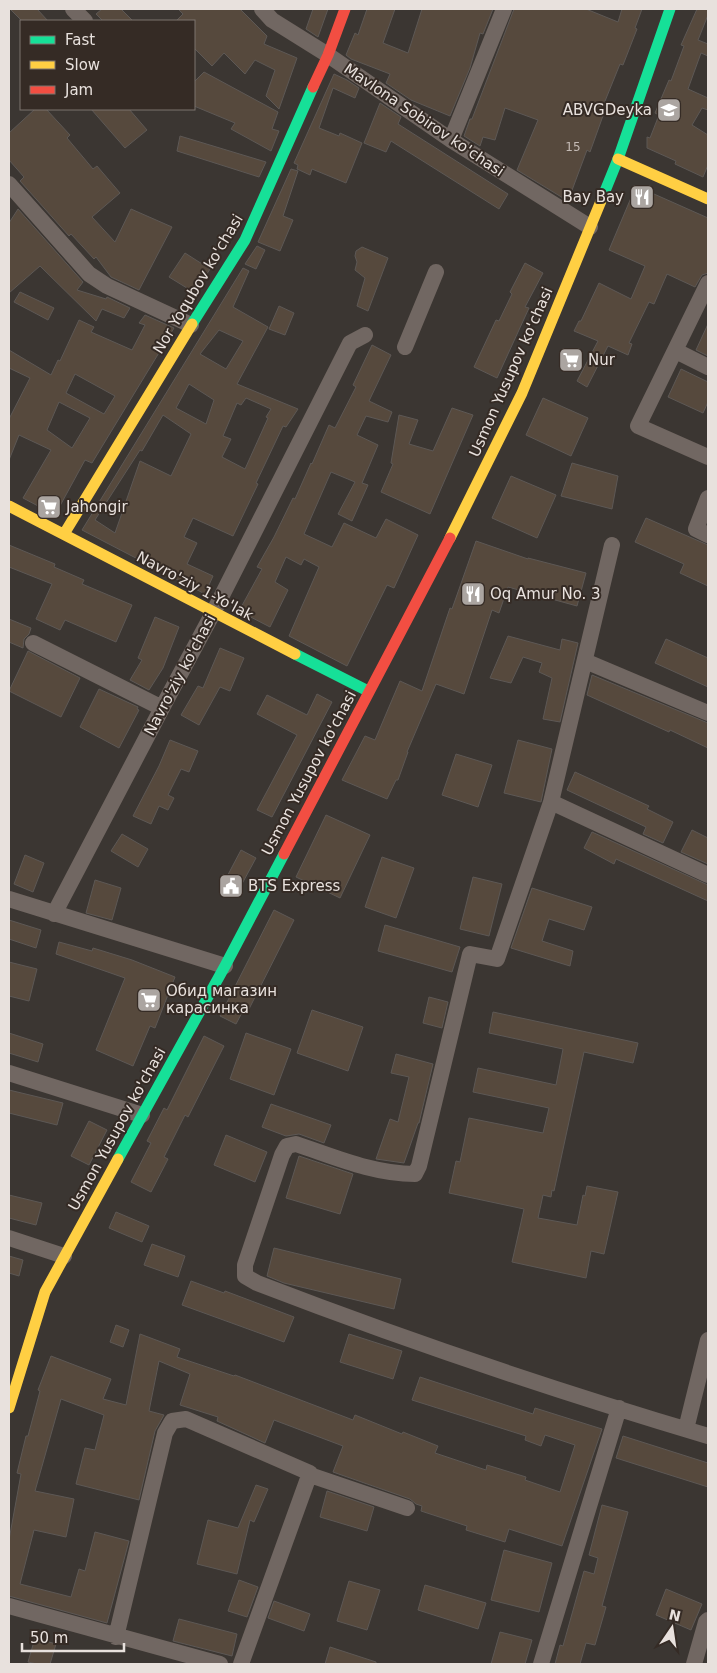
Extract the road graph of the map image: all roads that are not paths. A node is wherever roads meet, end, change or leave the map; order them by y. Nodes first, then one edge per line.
1 (73, 9) edge
2 (262, 9) edge
3 (345, 9) edge
4 (504, 9) edge
5 (670, 9) edge
6 (84, 20) edge
7 (328, 55) junction
8 (451, 140) junction
9 (618, 159) junction
10 (9, 184) edge
11 (708, 199) edge
12 (590, 227) junction
13 (436, 272) dead end
14 (708, 284) edge
15 (191, 325) junction
16 (365, 336) dead end
17 (405, 347) dead end
18 (676, 352) junction
19 (708, 367) edge
20 (708, 456) edge
21 (708, 498) edge
22 (9, 506) edge
23 (64, 534) junction
24 (708, 535) edge
25 (612, 545) dead end
26 (214, 613) junction
27 (33, 643) dead end
28 (585, 661) junction
29 (368, 691) junction
30 (162, 708) junction
31 (708, 713) edge
32 (551, 802) junction
33 (708, 875) edge
34 (9, 899) edge
35 (54, 914) junction
36 (225, 966) junction
37 (9, 1073) edge
38 (142, 1115) junction
39 (9, 1238) edge
40 (64, 1256) junction
41 (708, 1340) edge
42 (9, 1408) edge
43 (619, 1408) junction
44 (686, 1429) junction
45 (708, 1436) edge
46 (310, 1474) junction
47 (407, 1508) dead end
48 (9, 1606) edge
49 (708, 1620) edge
50 (116, 1637) junction
51 (220, 1664) edge
52 (241, 1664) edge
53 (540, 1664) edge
54 (694, 1664) edge

1 - 6 street
2 - 7 street, Mavlona Sobirov ko'chasi
3 - 7 main road, Nor Yoqubov ko'chasi
4 - 8 street
5 - 9 main road, Usmon Yusupov ko'chasi
7 - 8 street, Mavlona Sobirov ko'chasi
7 - 15 main road, Nor Yoqubov ko'chasi
8 - 12 street, Mavlona Sobirov ko'chasi
9 - 11 main road
9 - 12 main road, Usmon Yusupov ko'chasi
10 - 15 street
12 - 29 main road, Usmon Yusupov ko'chasi
13 - 17 street
14 - 18 street
15 - 23 main road, Nor Yoqubov ko'chasi
16 - 26 street, Navro'ziy ko'chasi
18 - 19 street
18 - 20 street
21 - 24 street
22 - 23 main road, Navro'ziy 1-Yo'lak
23 - 26 main road, Navro'ziy 1-Yo'lak
25 - 28 street
26 - 29 main road, Navro'ziy 1-Yo'lak
26 - 30 street, Navro'ziy ko'chasi
27 - 30 street
28 - 31 street
28 - 32 street
29 - 36 main road, Usmon Yusupov ko'chasi
30 - 35 street, Navro'ziy ko'chasi
32 - 33 street
32 - 43 street
34 - 35 street
35 - 36 street
36 - 38 main road, Usmon Yusupov ko'chasi
37 - 38 street
38 - 40 main road, Usmon Yusupov ko'chasi
39 - 40 street
40 - 42 main road, Usmon Yusupov ko'chasi
41 - 44 street
43 - 44 street
43 - 53 street
44 - 45 street
46 - 47 street
46 - 50 street
46 - 52 street
48 - 50 street
49 - 54 street
50 - 51 street

